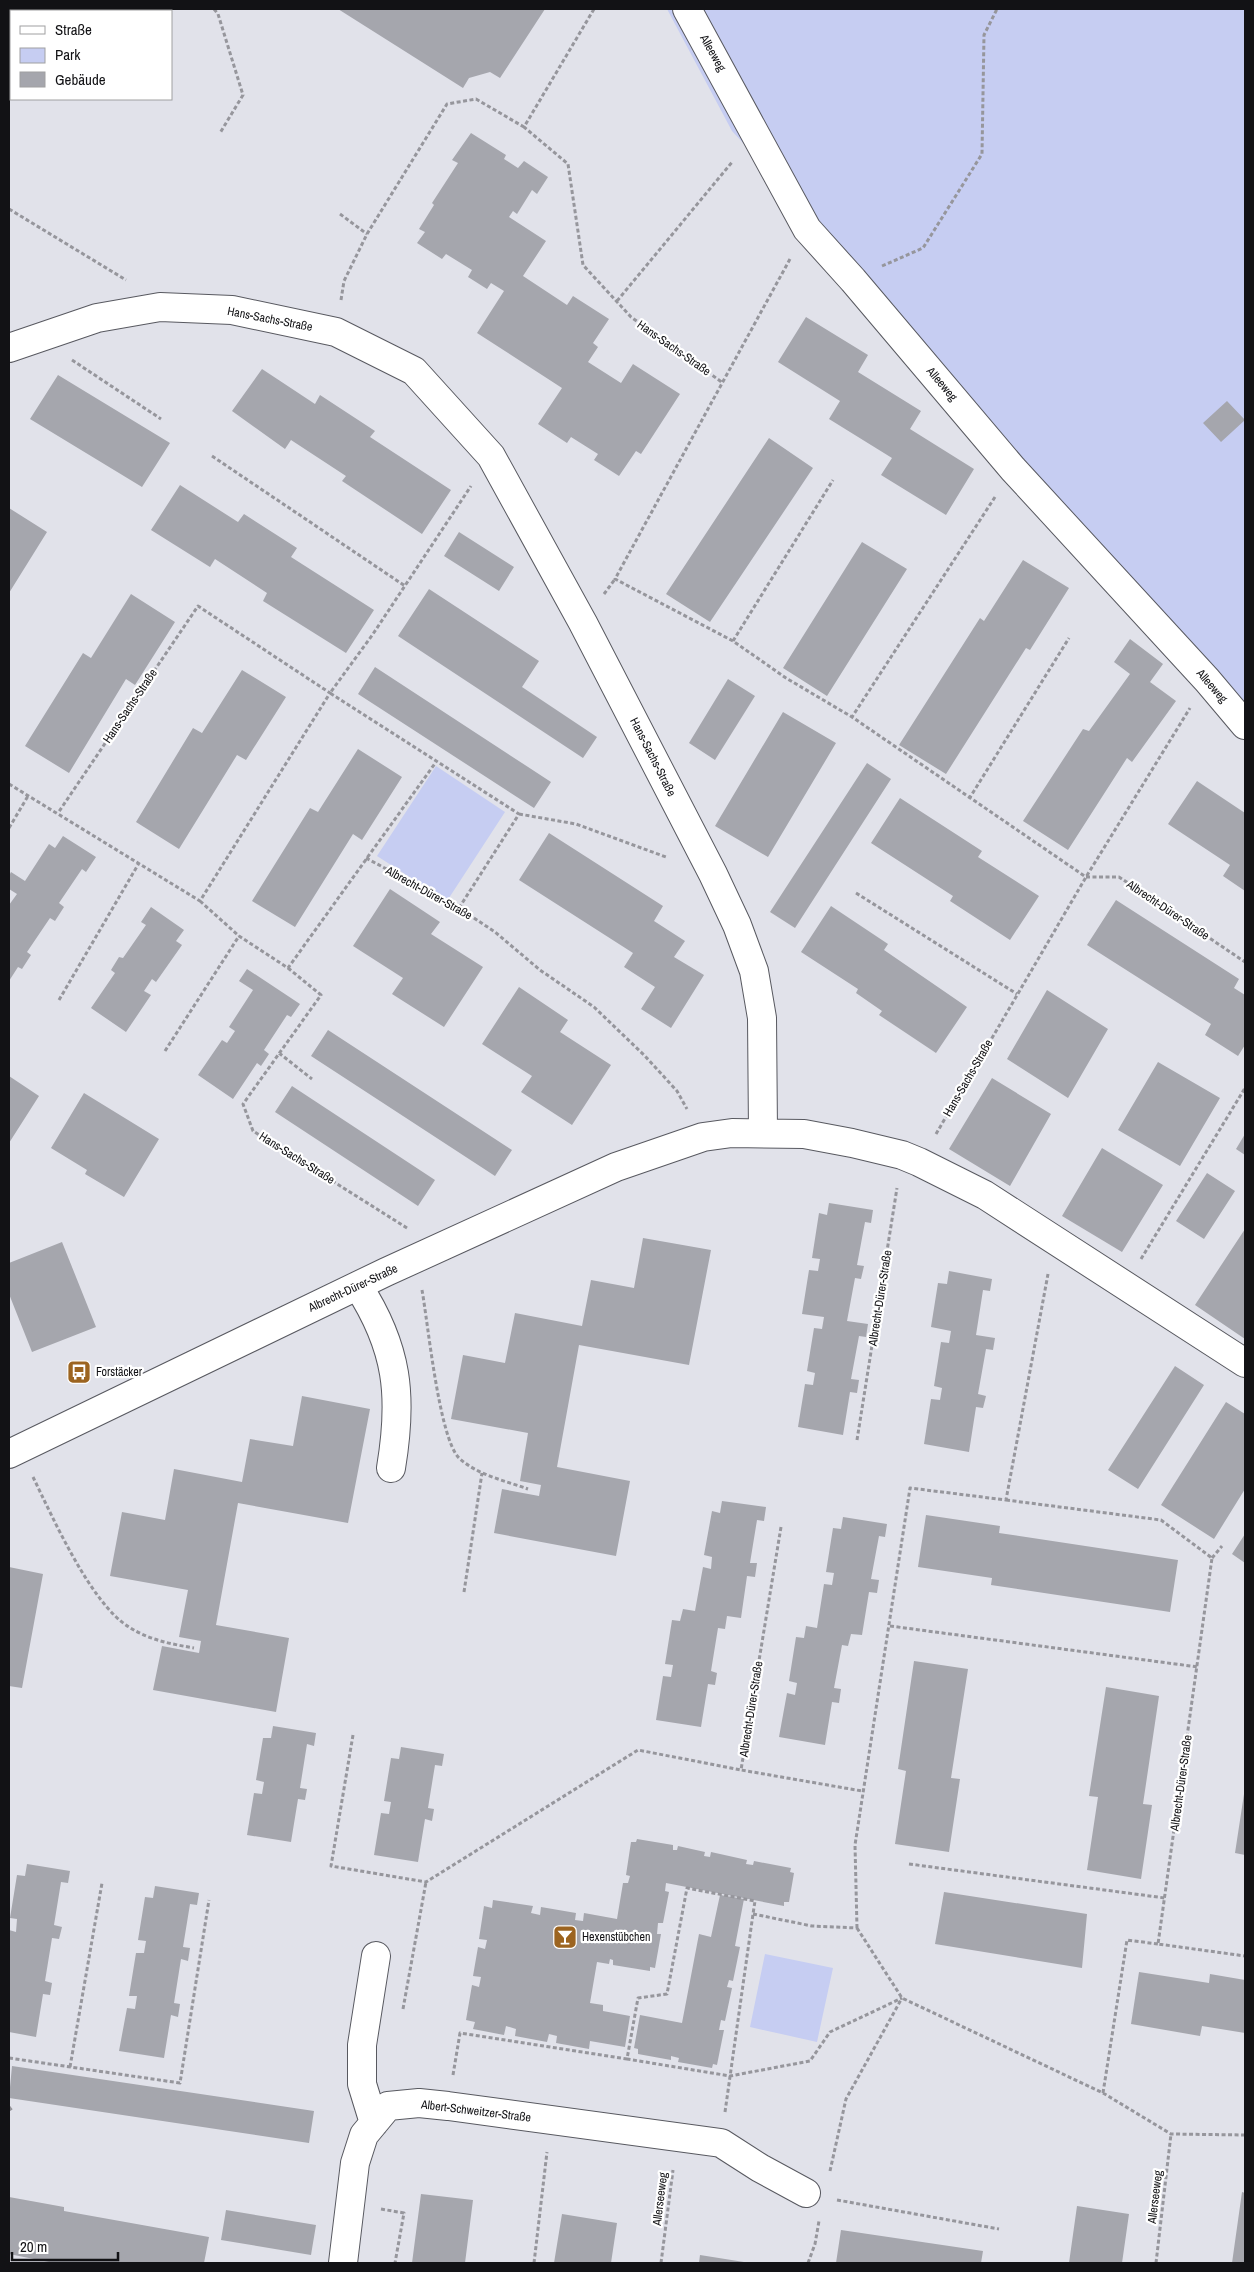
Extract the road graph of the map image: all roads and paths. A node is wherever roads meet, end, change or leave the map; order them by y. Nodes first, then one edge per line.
1 (214, 9) edge
2 (593, 9) edge
3 (687, 9) edge
4 (997, 9) edge
5 (524, 127) junction
6 (220, 133) dead end
7 (756, 134) junction
8 (9, 209) edge
9 (340, 214) dead end
10 (807, 229) junction
11 (367, 234) junction
12 (853, 280) junction
13 (617, 302) junction
14 (160, 307) junction
15 (336, 332) junction
16 (38, 338) junction
17 (9, 348) edge
18 (722, 382) junction
19 (161, 419) dead end
20 (212, 456) dead end
21 (491, 456) junction
22 (1013, 469) junction
23 (832, 480) dead end
24 (405, 586) junction
25 (1069, 638) dead end
26 (733, 641) junction
27 (1207, 680) junction
28 (330, 693) junction
29 (852, 717) junction
30 (1245, 725) edge
31 (436, 762) junction
32 (9, 784) edge
33 (28, 796) junction
34 (969, 799) junction
35 (58, 813) junction
36 (519, 814) junction
37 (9, 828) edge
38 (668, 857) dead end
39 (366, 858) junction
40 (139, 863) junction
41 (1086, 877) junction
42 (856, 893) dead end
43 (200, 900) junction
44 (459, 908) junction
45 (239, 936) junction
46 (1245, 962) edge
47 (288, 968) junction
48 (1017, 994) junction
49 (59, 1000) dead end
50 (165, 1051) dead end
51 (279, 1053) junction
52 (312, 1078) dead end
53 (1245, 1088) edge
54 (763, 1132) junction
55 (703, 1137) junction
56 (911, 1159) junction
57 (1054, 1239) junction
58 (427, 1253) junction
59 (1125, 1285) junction
60 (358, 1286) junction
61 (1245, 1363) edge
62 (857, 1440) dead end
63 (15, 1452) edge
64 (391, 1468) dead end
65 (482, 1473) junction
66 (528, 1489) dead end
67 (1006, 1500) junction
68 (782, 1527) dead end
69 (1222, 1546) dead end
70 (1212, 1558) junction
71 (464, 1592) dead end
72 (890, 1626) junction
73 (194, 1648) dead end
74 (1198, 1667) junction
75 (353, 1735) dead end
76 (741, 1770) junction
77 (862, 1791) junction
78 (909, 1864) dead end
79 (426, 1882) junction
80 (102, 1883) dead end
81 (1165, 1898) junction
82 (209, 1900) dead end
83 (753, 1914) junction
84 (858, 1928) junction
85 (1158, 1944) junction
86 (376, 1956) dead end
87 (1245, 1956) edge
88 (902, 1998) junction
89 (402, 2016) dead end
90 (9, 2058) edge
91 (627, 2059) junction
92 (70, 2067) junction
93 (730, 2076) junction
94 (1103, 2093) junction
95 (448, 2106) junction
96 (9, 2107) edge
97 (13, 2112) dead end
98 (551, 2121) junction
99 (374, 2123) junction
100 (1171, 2134) junction
101 (1245, 2135) edge
102 (677, 2138) junction
103 (722, 2143) junction
104 (817, 2187) joint
105 (833, 2200) dead end
106 (351, 2204) junction
107 (999, 2229) dead end
108 (815, 2244) dead end
109 (343, 2263) edge
110 (395, 2263) edge
111 (534, 2263) edge
112 (661, 2263) edge
113 (808, 2263) edge
114 (1156, 2263) edge

1 - 6 path
2 - 5 path
3 - 7 street, Alleeweg
4 - 12 path
5 - 11 path, Hans-Sachs-Straße
5 - 13 path, Hans-Sachs-Straße
7 - 10 street, Alleeweg
7 - 13 path
8 - 14 path
9 - 11 path
10 - 12 street, Alleeweg
10 - 18 path, Hans-Sachs-Straße
11 - 15 path, Hans-Sachs-Straße
12 - 22 street, Alleeweg
13 - 18 path, Hans-Sachs-Straße
14 - 15 street, Hans-Sachs-Straße
14 - 16 street, Hans-Sachs-Straße
15 - 21 street, Hans-Sachs-Straße
16 - 17 street, Hans-Sachs-Straße
16 - 19 path
18 - 26 path, Hans-Sachs-Straße
20 - 24 path
21 - 24 path
21 - 54 street, Hans-Sachs-Straße
22 - 27 street, Alleeweg
22 - 29 path
23 - 26 path
24 - 28 path
25 - 34 path
26 - 29 path, Hans-Sachs-Straße
27 - 30 street, Alleeweg
27 - 41 path, Hans-Sachs-Straße
28 - 31 path, Hans-Sachs-Straße
28 - 35 path, Hans-Sachs-Straße
28 - 43 path
29 - 34 path, Hans-Sachs-Straße
31 - 36 path, Hans-Sachs-Straße
31 - 39 path
32 - 33 path, Hans-Sachs-Straße
33 - 35 path, Hans-Sachs-Straße
33 - 37 path
34 - 41 path, Hans-Sachs-Straße
35 - 40 path, Hans-Sachs-Straße
36 - 38 path, Hans-Sachs-Straße
36 - 44 path
39 - 44 path, Albrecht-Dürer-Straße
39 - 47 path
40 - 43 path, Hans-Sachs-Straße
40 - 49 path
41 - 46 path, Albrecht-Dürer-Straße
41 - 48 path, Hans-Sachs-Straße
42 - 48 path
43 - 45 path, Hans-Sachs-Straße
44 - 55 path, Albrecht-Dürer-Straße
45 - 47 path, Hans-Sachs-Straße
45 - 50 path
47 - 51 path, Hans-Sachs-Straße
48 - 56 path, Hans-Sachs-Straße
51 - 52 path
51 - 58 path, Hans-Sachs-Straße
53 - 59 path
54 - 55 street, Albrecht-Dürer-Straße
54 - 56 street, Albrecht-Dürer-Straße
55 - 58 street, Albrecht-Dürer-Straße
56 - 57 street, Albrecht-Dürer-Straße
56 - 62 path, Albrecht-Dürer-Straße
57 - 59 street, Albrecht-Dürer-Straße
57 - 67 path
58 - 60 street, Albrecht-Dürer-Straße
58 - 65 path
59 - 61 street, Albrecht-Dürer-Straße
60 - 63 street, Albrecht-Dürer-Straße
60 - 64 street
63 - 73 path
65 - 66 path
65 - 71 path
67 - 70 path
67 - 72 path
68 - 76 path, Albrecht-Dürer-Straße
69 - 70 path
70 - 74 path, Albrecht-Dürer-Straße
72 - 74 path
72 - 77 path
74 - 81 path, Albrecht-Dürer-Straße
75 - 79 path
76 - 77 path, Albrecht-Dürer-Straße
76 - 79 path
77 - 84 path
78 - 81 path
79 - 89 path
80 - 92 path
81 - 85 path, Albrecht-Dürer-Straße
82 - 92 path
83 - 84 path
83 - 91 path
83 - 93 path
84 - 88 path
85 - 87 path
85 - 94 path
86 - 99 street
88 - 93 path
88 - 94 path
88 - 104 path
90 - 92 path
91 - 93 path
91 - 95 path
93 - 103 path
94 - 100 path
95 - 98 street, Albert-Schweitzer-Straße
95 - 99 street, Albert-Schweitzer-Straße
96 - 97 path
98 - 102 street, Albert-Schweitzer-Straße
98 - 111 path
99 - 106 street, Albert-Schweitzer-Straße
100 - 101 path
100 - 114 path, Allerseeweg
102 - 103 street, Albert-Schweitzer-Straße
102 - 112 path, Allerseeweg
103 - 104 street, Albert-Schweitzer-Straße
105 - 107 path
106 - 109 street, Albert-Schweitzer-Straße
106 - 110 path
108 - 113 path

